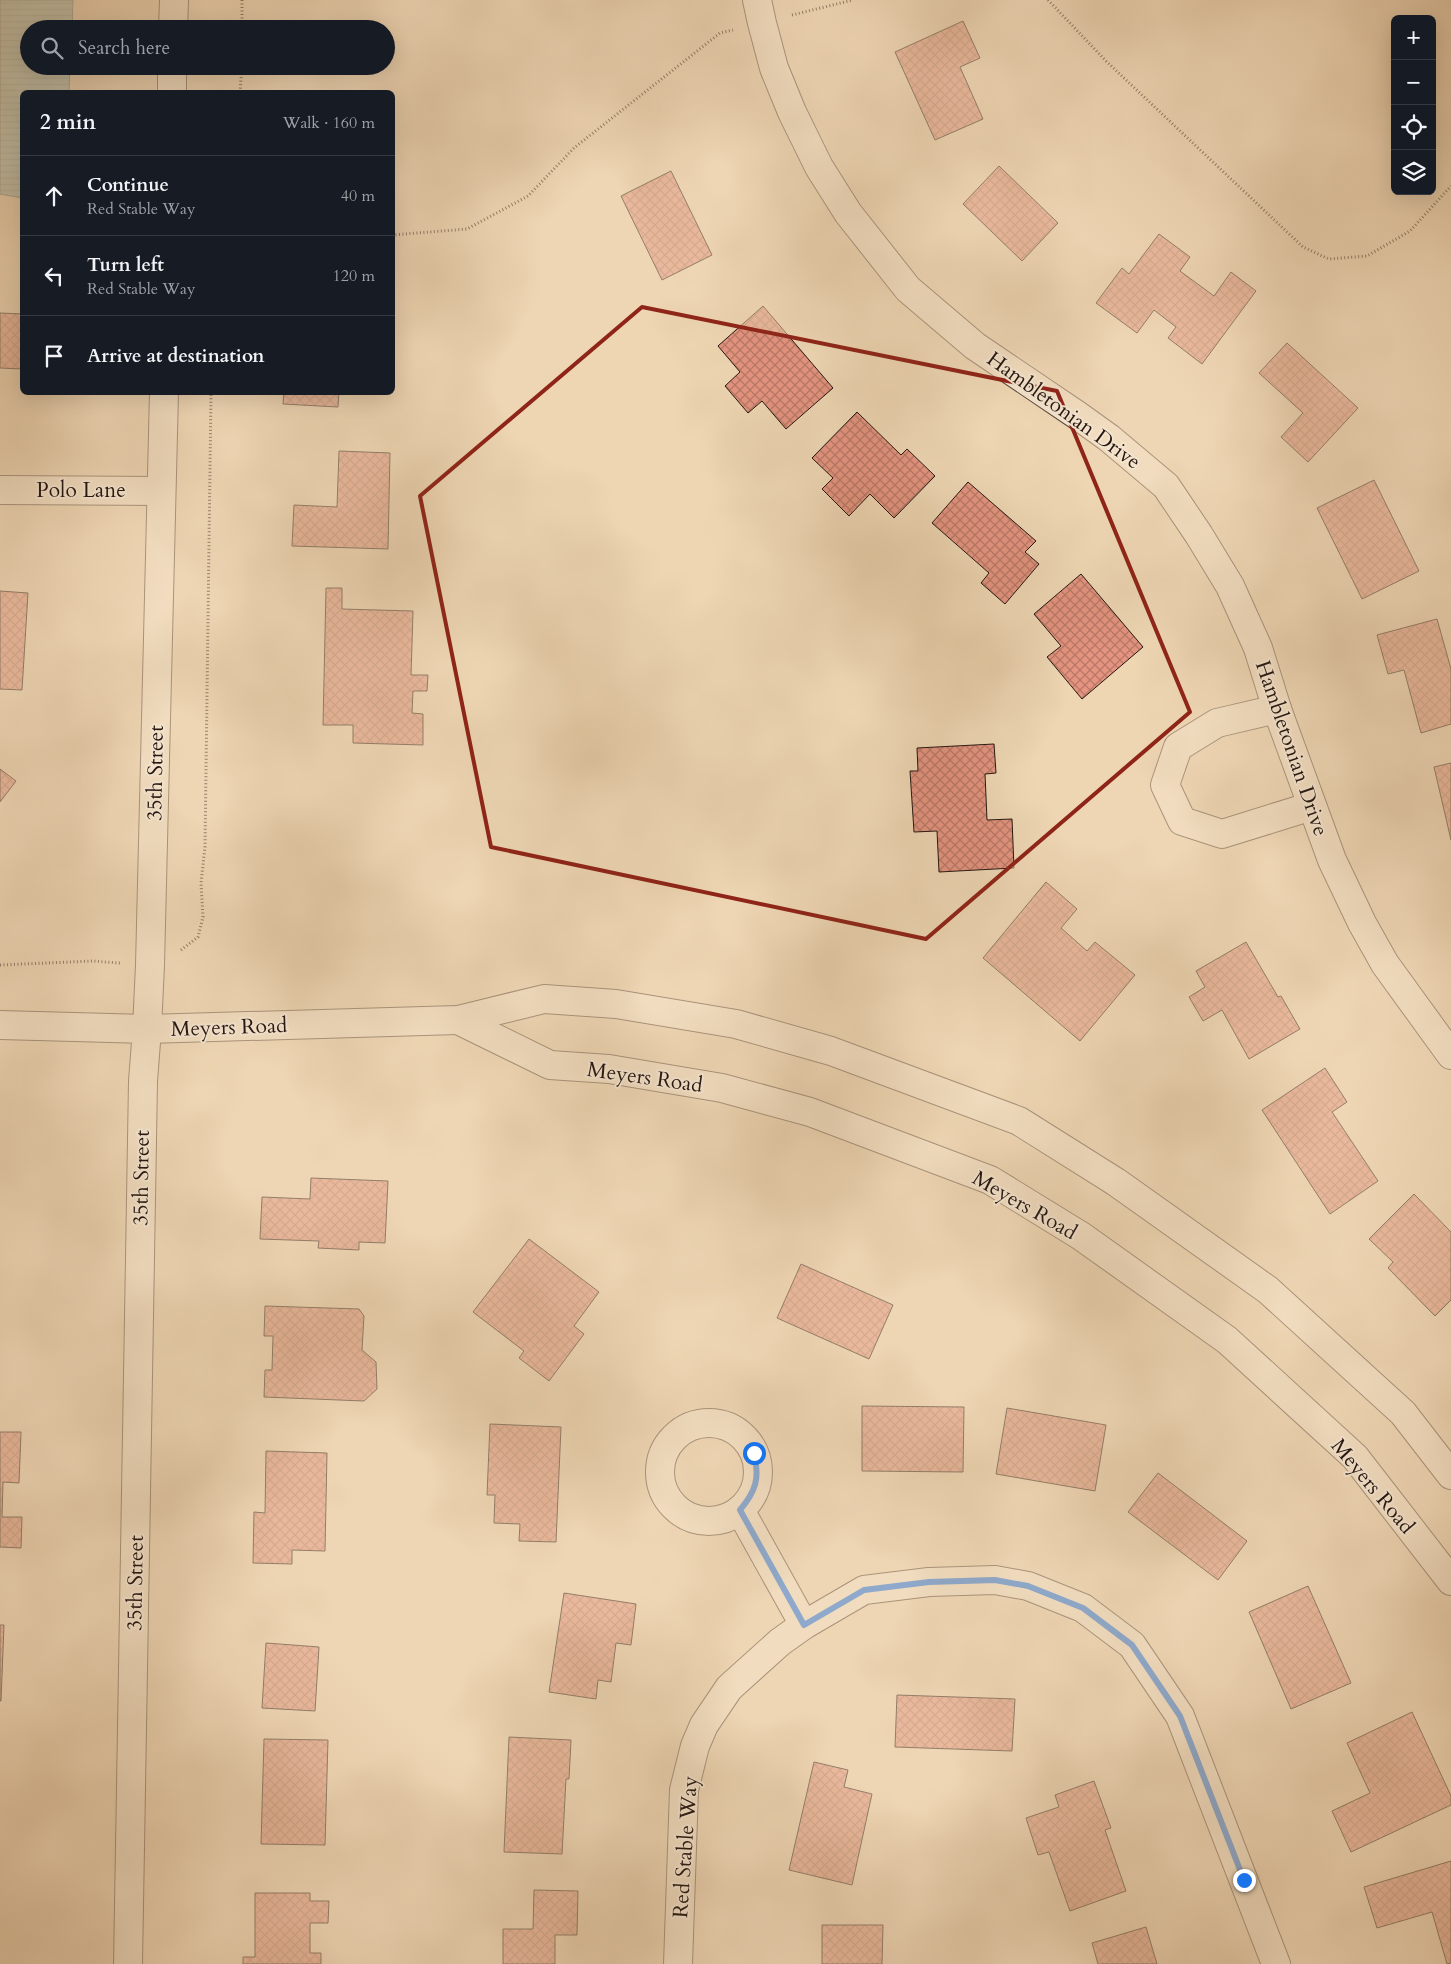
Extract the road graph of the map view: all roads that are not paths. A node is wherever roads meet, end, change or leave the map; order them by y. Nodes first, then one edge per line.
1 (174, 0) edge
2 (759, 11) edge
3 (173, 20) edge
4 (172, 75) edge
5 (172, 90) edge
6 (164, 395) edge
7 (0, 490) edge
8 (161, 491) junction
9 (1277, 709) junction
10 (1312, 806) junction
11 (458, 1020) junction
12 (0, 1026) edge
13 (147, 1029) junction
14 (1451, 1055) edge
15 (1451, 1475) edge
16 (740, 1510) dead end
17 (1451, 1581) edge
18 (804, 1625) junction
19 (128, 1964) edge
20 (678, 1964) edge
21 (1276, 1964) edge

1 - 3 street
2 - 9 street, Hambletonian Drive
4 - 5 street
6 - 8 street, 35th Street
7 - 8 street, Polo Lane
8 - 13 street, 35th Street
9 - 10 street, Hambletonian Drive
9 - 10 street
10 - 14 street, Hambletonian Drive
11 - 13 street, Meyers Road
11 - 15 street, Meyers Road
11 - 17 street, Meyers Road
12 - 13 street, Meyers Road
13 - 19 street, 35th Street
16 - 18 street
18 - 20 street, Red Stable Way
18 - 21 street, Red Stable Way

